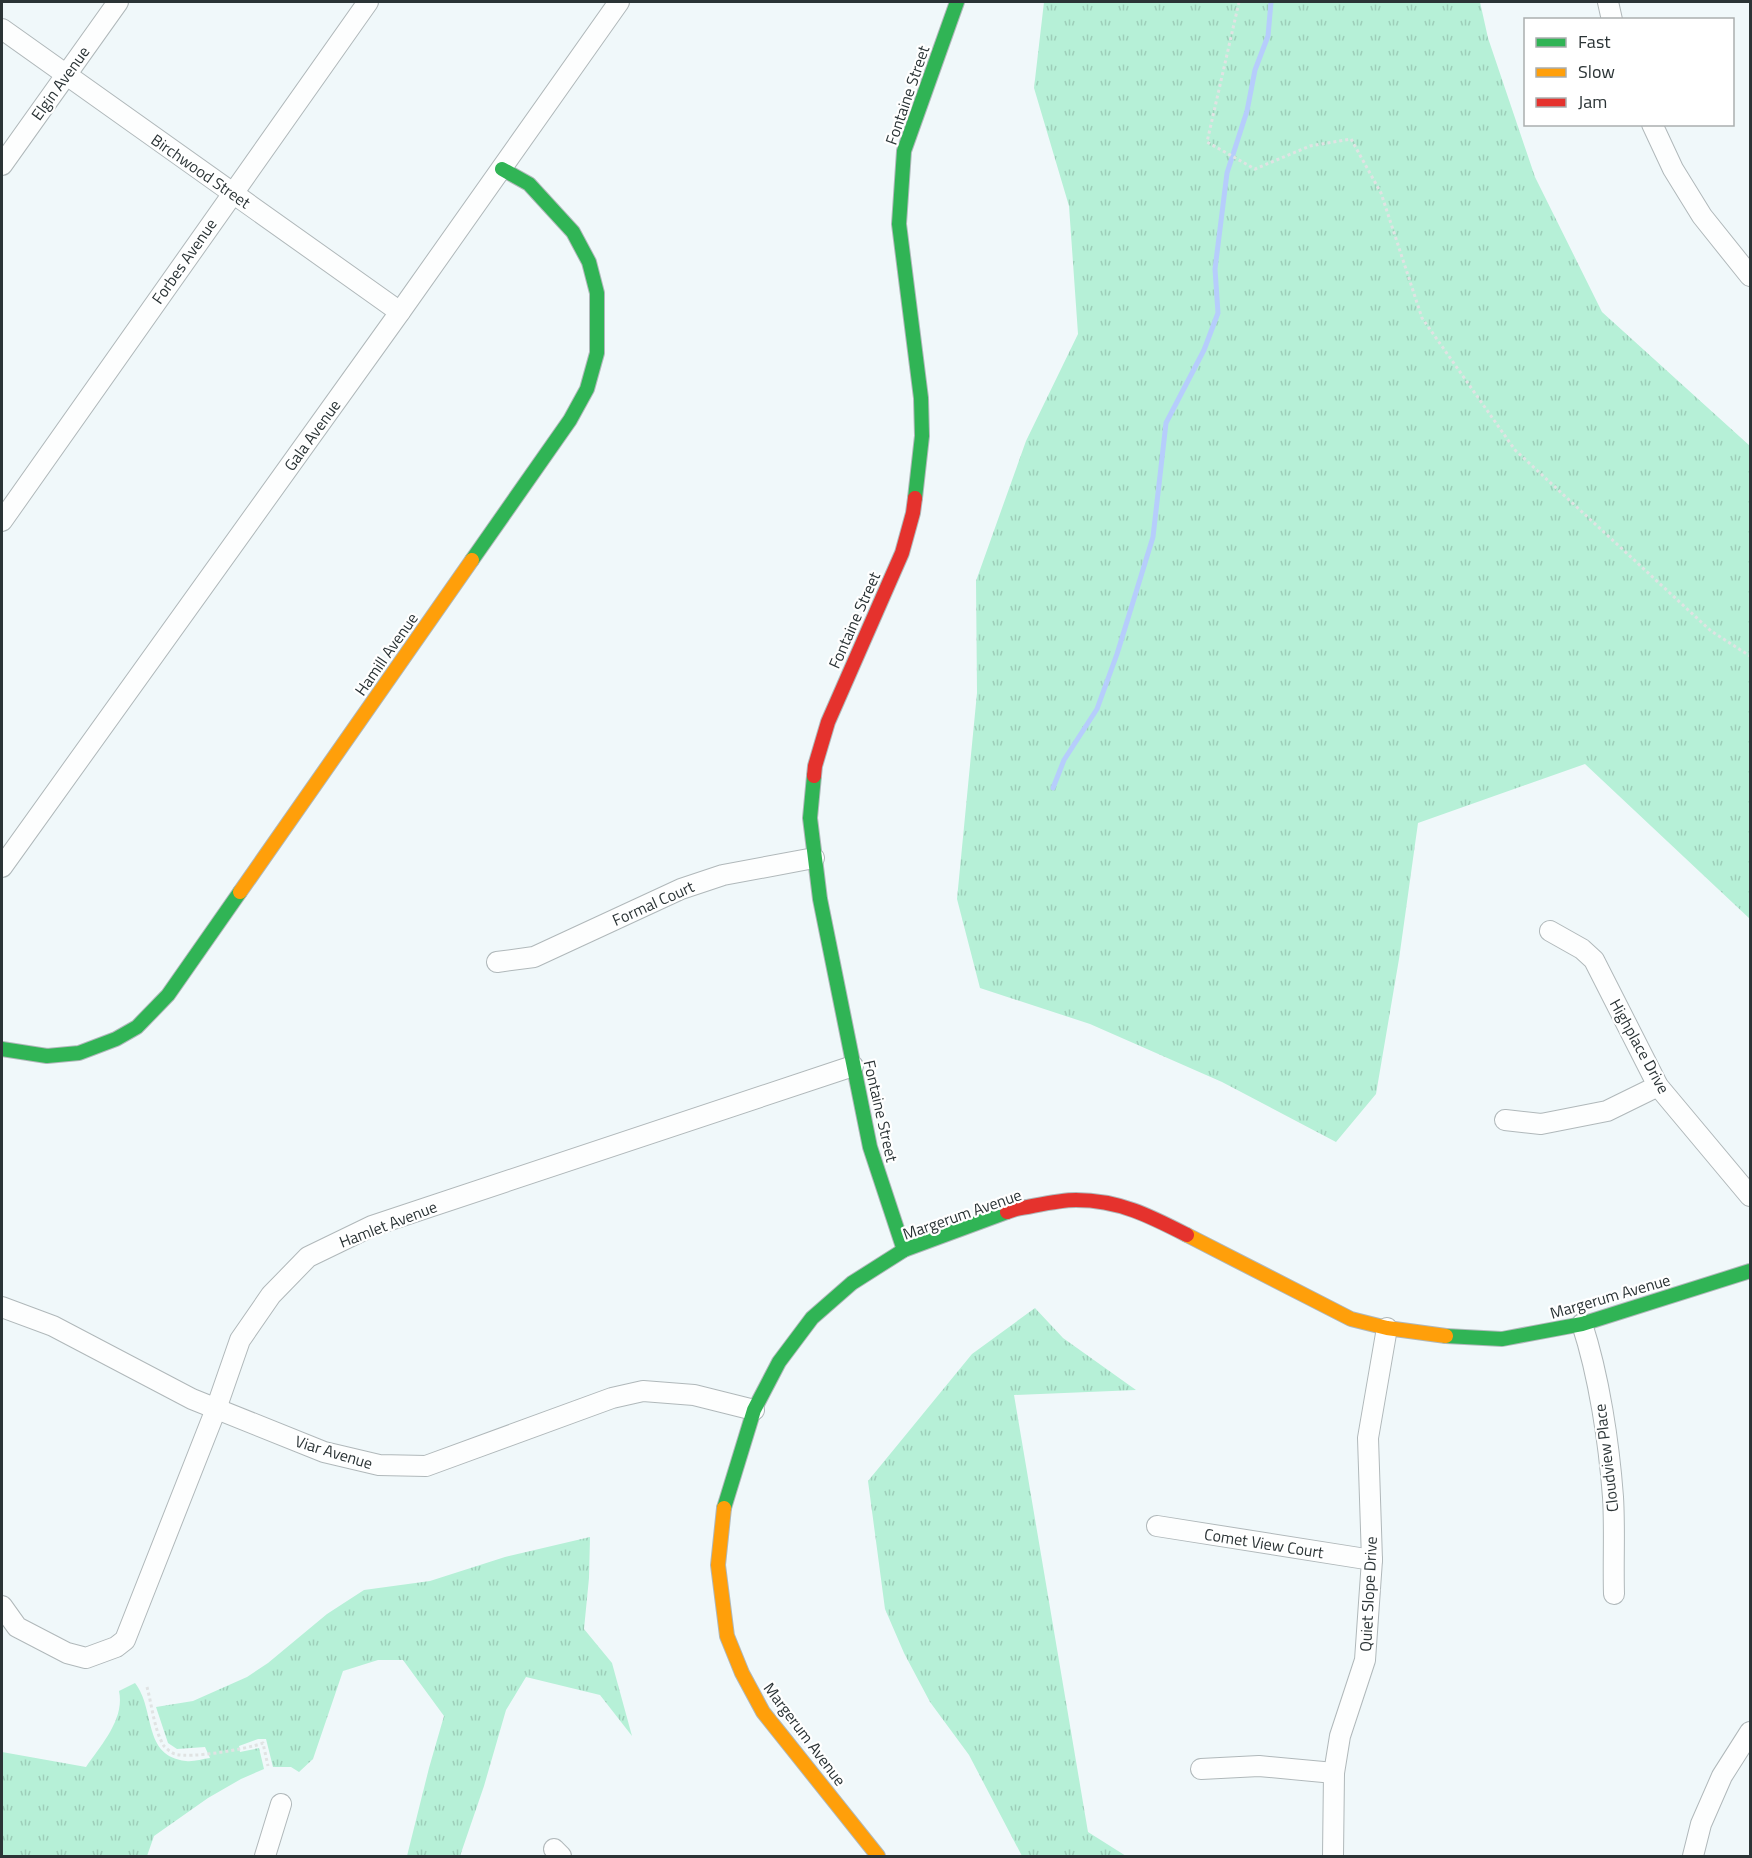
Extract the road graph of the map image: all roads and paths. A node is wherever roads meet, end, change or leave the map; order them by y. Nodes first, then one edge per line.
1 (118, 2) edge
2 (368, 2) edge
3 (619, 2) edge
4 (957, 2) edge
5 (1239, 2) edge
6 (1608, 2) edge
7 (1612, 18) edge
8 (2, 29) edge
9 (65, 75) junction
10 (1653, 126) edge
11 (2, 165) edge
12 (502, 169) junction
13 (232, 193) junction
14 (1750, 276) edge
15 (400, 312) junction
16 (2, 521) edge
17 (1750, 656) edge
18 (814, 858) junction
19 (2, 867) edge
20 (1550, 931) dead end
21 (497, 962) dead end
22 (2, 1049) edge
23 (853, 1066) junction
24 (1658, 1086) junction
25 (1505, 1120) dead end
26 (1750, 1196) edge
27 (904, 1250) junction
28 (1750, 1271) edge
29 (2, 1306) edge
30 (1582, 1324) junction
31 (1387, 1328) junction
32 (216, 1409) junction
33 (754, 1410) junction
34 (1157, 1526) dead end
35 (1372, 1560) junction
36 (1614, 1594) dead end
37 (2, 1606) edge
38 (147, 1687) dead end
39 (1750, 1732) edge
40 (268, 1766) dead end
41 (1201, 1769) dead end
42 (1334, 1773) junction
43 (281, 1804) dead end
44 (265, 1857) edge
45 (878, 1857) edge
46 (1333, 1857) edge
47 (1693, 1857) edge

1 - 9 street, Elgin Avenue
2 - 13 street, Forbes Avenue
3 - 12 street, Gala Avenue
4 - 18 street, Fontaine Street
5 - 17 path
6 - 7 street
8 - 9 street, Birchwood Street
9 - 11 street, Elgin Avenue
9 - 13 street, Birchwood Street
10 - 14 street
12 - 15 street, Gala Avenue
12 - 22 street, Hamill Avenue
13 - 15 street, Birchwood Street
13 - 16 street, Forbes Avenue
15 - 19 street, Gala Avenue
18 - 21 street, Formal Court
18 - 23 street, Fontaine Street
20 - 24 street, Highplace Drive
23 - 27 street, Fontaine Street
23 - 32 street, Hamlet Avenue
24 - 25 street
24 - 26 street, Highplace Drive
27 - 31 street, Margerum Avenue
27 - 33 street, Margerum Avenue
28 - 30 street, Margerum Avenue
29 - 32 street, Viar Avenue
30 - 31 street, Margerum Avenue
30 - 36 street, Cloudview Place
31 - 35 street, Quiet Slope Drive
32 - 33 street, Viar Avenue
32 - 37 street, Hamlet Avenue
33 - 45 street, Margerum Avenue
34 - 35 street, Comet View Court
35 - 42 street, Quiet Slope Drive
38 - 40 path
39 - 47 street
41 - 42 street
42 - 46 street, Quiet Slope Drive
43 - 44 street

